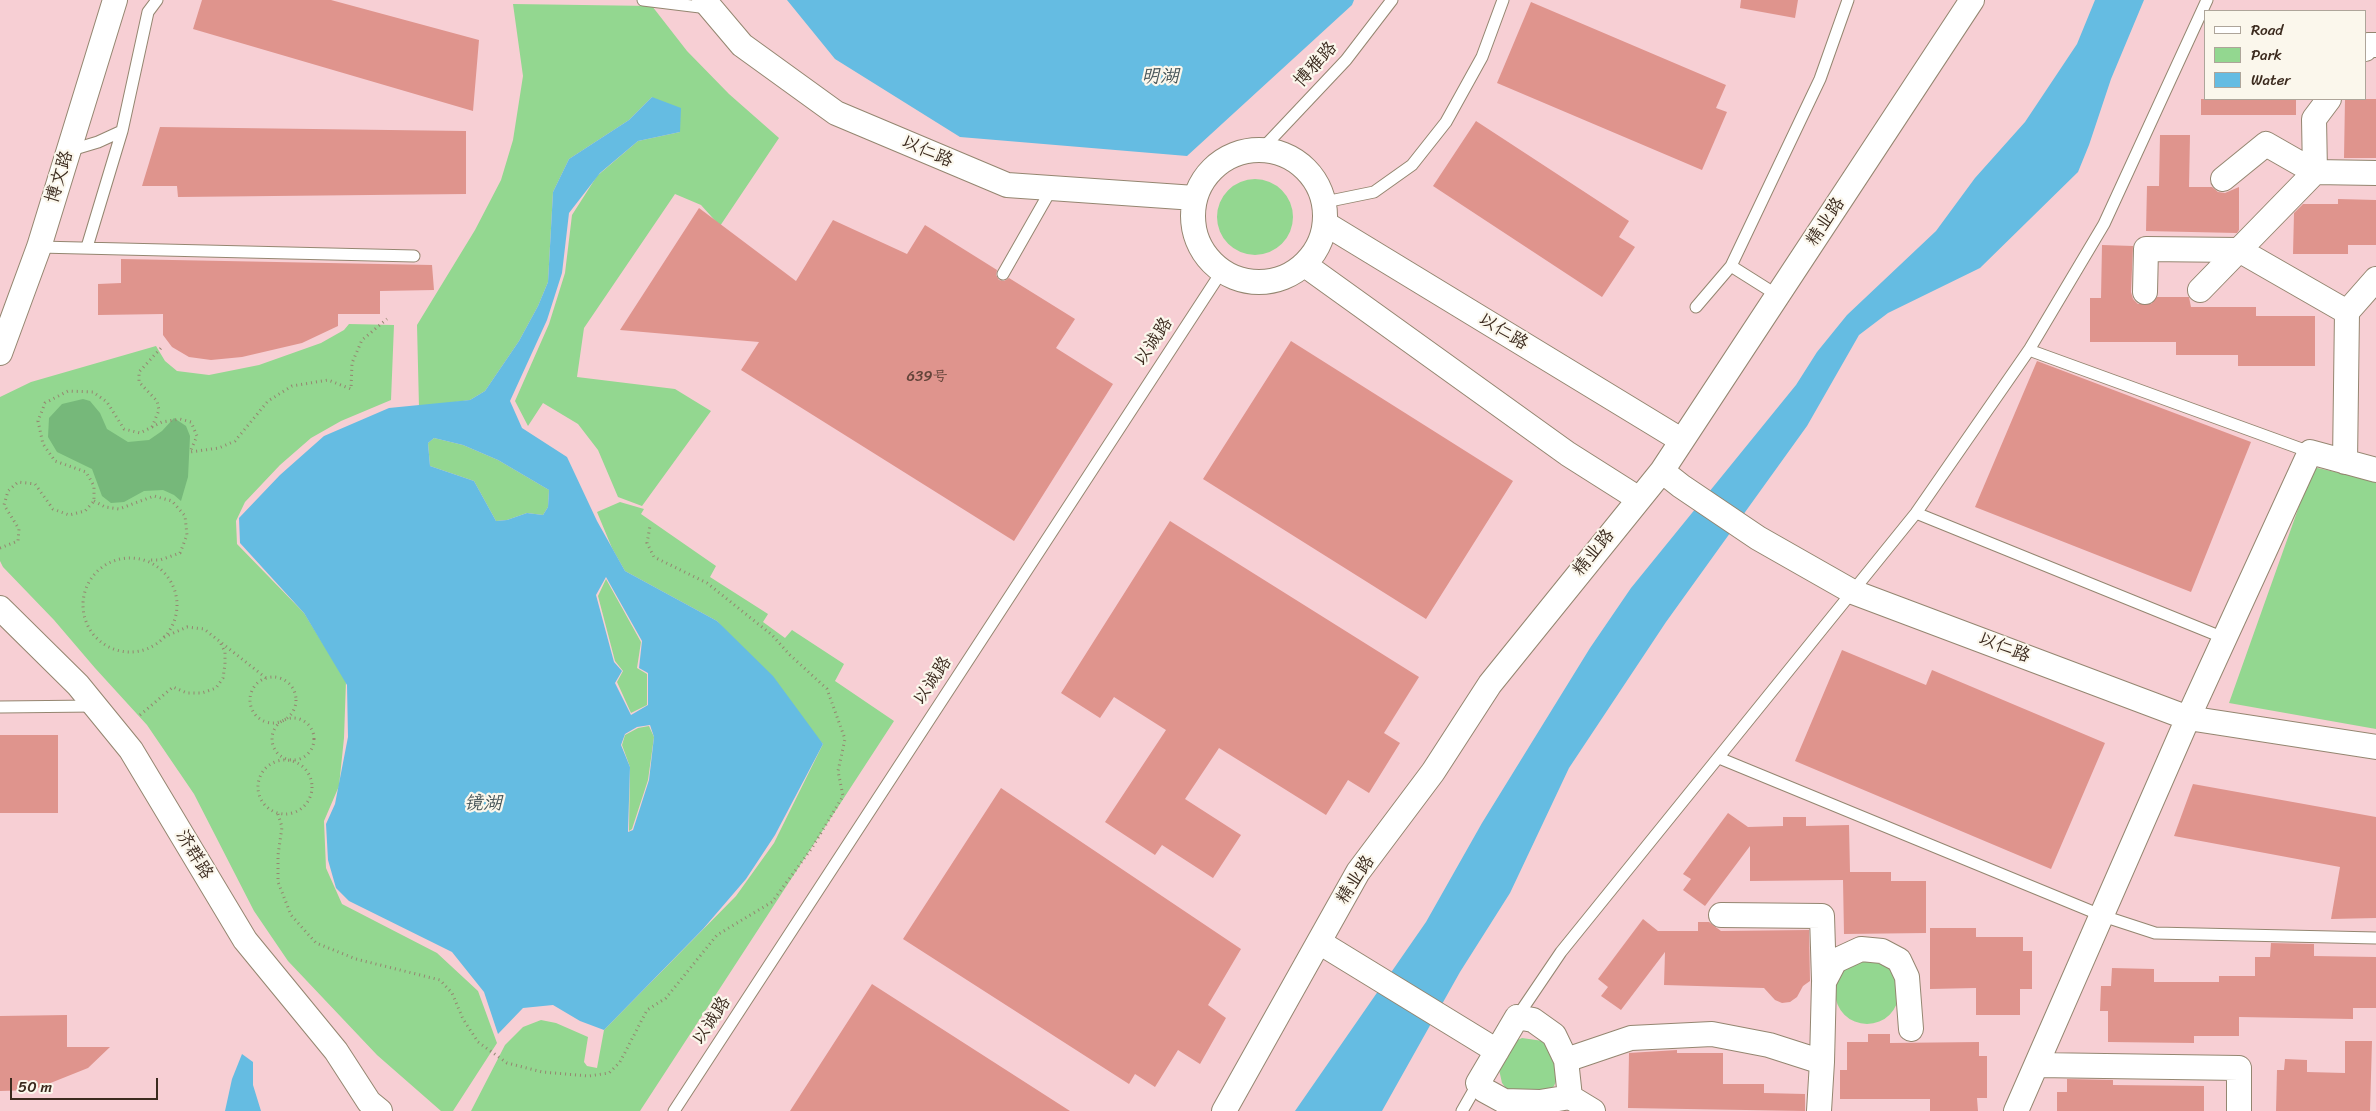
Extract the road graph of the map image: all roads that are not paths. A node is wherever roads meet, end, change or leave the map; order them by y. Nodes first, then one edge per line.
1 (115, 0) edge
2 (157, 0) edge
3 (643, 0) edge
4 (1392, 0) edge
5 (1503, 0) edge
6 (1848, 0) edge
7 (1972, 0) edge
8 (2207, 0) edge
9 (707, 4) edge
10 (2328, 100) edge
11 (122, 131) junction
12 (1262, 149) junction
13 (68, 151) junction
14 (2315, 172) junction
15 (2376, 173) edge
16 (2223, 178) dead end
17 (1052, 188) junction
18 (1194, 198) junction
19 (1325, 213) junction
20 (39, 247) junction
21 (87, 247) junction
22 (2240, 250) junction
23 (414, 256) dead end
24 (1305, 265) junction
25 (1731, 266) junction
26 (1222, 271) junction
27 (1003, 274) dead end
28 (2376, 279) edge
29 (2200, 290) dead end
30 (2145, 292) dead end
31 (1776, 295) junction
32 (1696, 307) dead end
33 (2347, 312) junction
34 (2029, 350) junction
35 (0, 353) edge
36 (1681, 440) junction
37 (2310, 452) junction
38 (2345, 462) junction
39 (2376, 470) edge
40 (1662, 471) junction
41 (1639, 499) junction
42 (1916, 513) junction
43 (1853, 592) junction
44 (0, 608) edge
45 (2224, 638) junction
46 (95, 706) junction
47 (0, 707) edge
48 (2188, 718) junction
49 (2376, 747) edge
50 (1719, 758) junction
51 (1721, 915) dead end
52 (2103, 916) junction
53 (2376, 938) edge
54 (1319, 942) junction
55 (1824, 982) junction
56 (1517, 1017) junction
57 (1911, 1029) dead end
58 (1497, 1051) junction
59 (1566, 1060) junction
60 (1822, 1062) junction
61 (2038, 1066) junction
62 (1478, 1082) junction
63 (1570, 1097) junction
64 (1544, 1106) edge
65 (370, 1108) edge
66 (674, 1111) edge
67 (1224, 1111) edge
68 (1462, 1111) edge
69 (1593, 1111) edge
70 (1819, 1111) edge
71 (2016, 1111) edge
72 (2240, 1111) edge

1 - 13 street, 博文路
2 - 11 lane
3 - 9 lane
4 - 12 lane, 博雅路
5 - 19 lane
6 - 25 lane
7 - 31 street, 精业路
8 - 34 lane
9 - 17 street, 以仁路
10 - 14 street
11 - 13 lane
11 - 21 lane
12 - 18 street
12 - 19 street
13 - 20 street, 博文路
14 - 15 street
14 - 16 street
14 - 22 street
17 - 18 street, 以仁路
17 - 27 lane
18 - 26 street
19 - 24 street
19 - 36 street, 以仁路
20 - 21 lane
20 - 35 street, 博文路
21 - 23 lane
22 - 29 street
22 - 30 street
22 - 33 street
24 - 26 street
24 - 41 street
25 - 31 lane
25 - 32 lane
26 - 66 lane, 以诚路
28 - 33 street
31 - 36 street, 精业路
33 - 38 street
34 - 37 lane
34 - 42 lane
36 - 40 street, 精业路
37 - 38 street
37 - 45 street
38 - 39 street
40 - 41 street, 精业路
40 - 43 street, 以仁路
41 - 54 street, 精业路
42 - 43 lane
42 - 45 lane
43 - 48 street, 以仁路
43 - 50 lane
44 - 46 street, 济群路
45 - 48 street
46 - 47 lane
46 - 65 street, 济群路
48 - 49 street, 以仁路
48 - 52 street
50 - 52 lane
50 - 56 lane
51 - 55 street
52 - 53 lane
52 - 61 street
54 - 58 street
54 - 67 street, 精业路
55 - 57 street
55 - 60 street
56 - 58 street
56 - 59 street
58 - 62 street
59 - 60 street
59 - 63 street
60 - 70 street
61 - 71 street
61 - 72 street
62 - 64 street
62 - 68 lane
63 - 64 street
63 - 69 street

